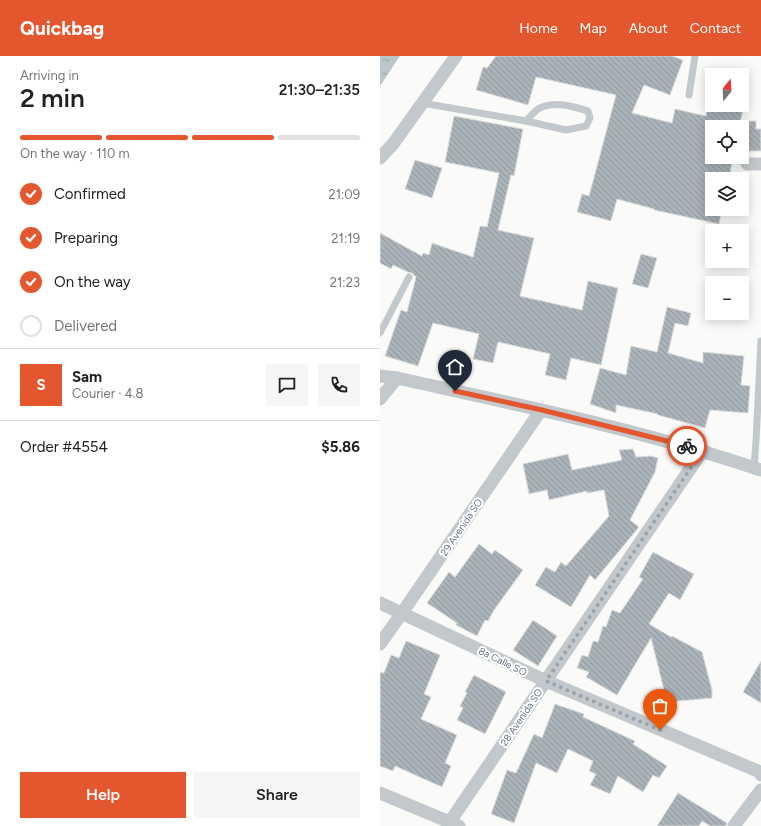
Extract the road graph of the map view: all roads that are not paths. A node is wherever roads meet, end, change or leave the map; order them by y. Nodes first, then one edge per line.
1 (456, 56) edge
2 (695, 56) edge
3 (689, 95) dead end
4 (422, 103) junction
5 (526, 121) junction
6 (380, 158) edge
7 (749, 164) edge
8 (761, 164) edge
9 (409, 278) dead end
10 (380, 333) edge
11 (761, 342) edge
12 (380, 376) edge
13 (397, 378) junction
14 (380, 398) edge
15 (542, 410) junction
16 (703, 450) junction
17 (757, 468) edge
18 (380, 603) edge
19 (402, 613) junction
20 (380, 644) edge
21 (546, 681) junction
22 (761, 773) edge
23 (761, 790) edge
24 (380, 793) edge
25 (452, 825) edge
26 (734, 826) edge

1 - 4 street
2 - 3 lane
4 - 5 lane
4 - 6 street
5 - 5 lane
7 - 8 street
9 - 10 lane
11 - 17 lane
12 - 13 street
13 - 14 street
13 - 15 street
15 - 16 street
15 - 19 street, 29 Avenida SO
16 - 17 street
16 - 21 street, 28 Avenida SO
18 - 19 street, 8a Calle SO
19 - 20 street, 29 Avenida SO
19 - 21 street, 8a Calle SO
21 - 22 street, 8a Calle SO
21 - 25 street, 28 Avenida SO
23 - 26 street
24 - 25 street

